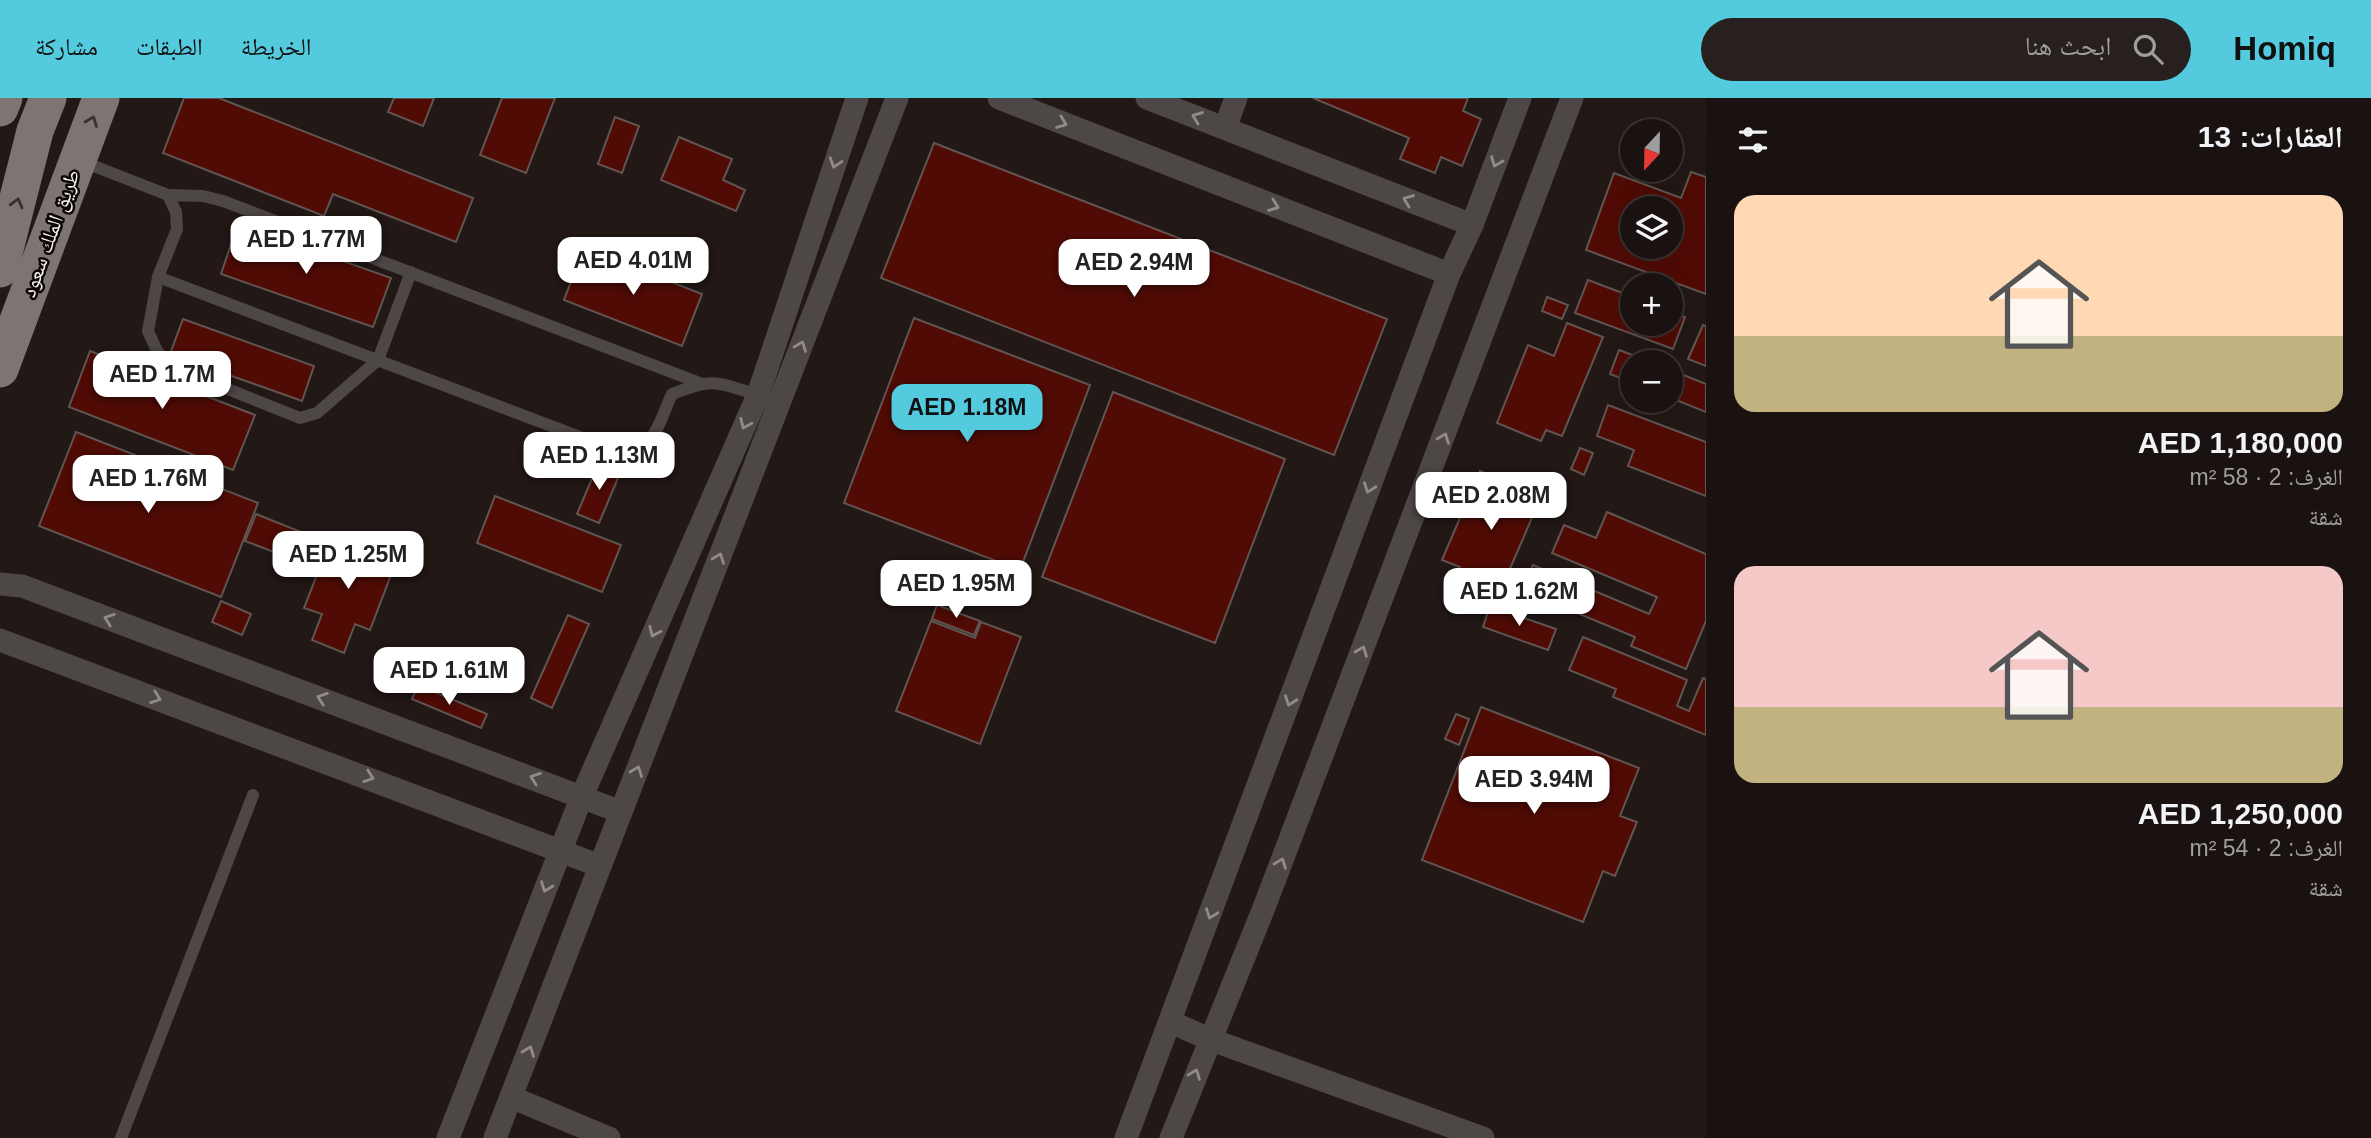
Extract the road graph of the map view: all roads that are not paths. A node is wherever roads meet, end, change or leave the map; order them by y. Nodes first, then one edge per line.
1 (4, 98) edge
2 (48, 98) edge
3 (101, 98) edge
4 (857, 98) edge
5 (897, 98) edge
6 (999, 98) edge
7 (1147, 98) edge
8 (1236, 98) edge
9 (1520, 98) edge
10 (1572, 98) edge
11 (0, 108) edge
12 (1225, 128) junction
13 (78, 160) junction
14 (168, 195) junction
15 (1472, 225) junction
16 (0, 269) edge
17 (411, 272) junction
18 (1449, 274) junction
19 (158, 277) junction
20 (378, 360) junction
21 (0, 369) edge
22 (700, 383) junction
23 (758, 395) junction
24 (0, 584) edge
25 (0, 640) edge
26 (253, 794) dead end
27 (582, 796) junction
28 (621, 812) junction
29 (561, 849) junction
30 (600, 866) junction
31 (1171, 1021) junction
32 (1209, 1039) junction
33 (511, 1097) junction
34 (121, 1138) edge
35 (448, 1138) edge
36 (495, 1138) edge
37 (609, 1138) edge
38 (1126, 1138) edge
39 (1171, 1138) edge
40 (1483, 1138) edge

1 - 11 main road
16 -> 2 main road
13 -> 3 main road, طريق الملك سعود
4 -> 23 street
28 -> 5 street
6 -> 18 street
12 -> 7 street
8 - 12 street
9 -> 15 street
32 -> 10 street
15 -> 12 street
13 - 14 lane
13 - 21 main road, طريق الملك سعود
14 - 17 lane
14 - 19 lane
15 - 18 street
17 - 20 lane
17 - 22 lane
18 -> 31 street
19 - 20 lane
19 - 20 lane
20 - 22 lane
22 - 23 lane
23 -> 27 street
27 -> 24 street
25 -> 29 street
26 - 34 lane
27 - 28 street
27 - 29 street
28 - 30 street
29 - 30 street
29 -> 35 street
33 -> 30 street
31 - 32 street
31 - 38 street
39 -> 32 street
32 - 40 street
33 - 36 street
33 - 37 street

